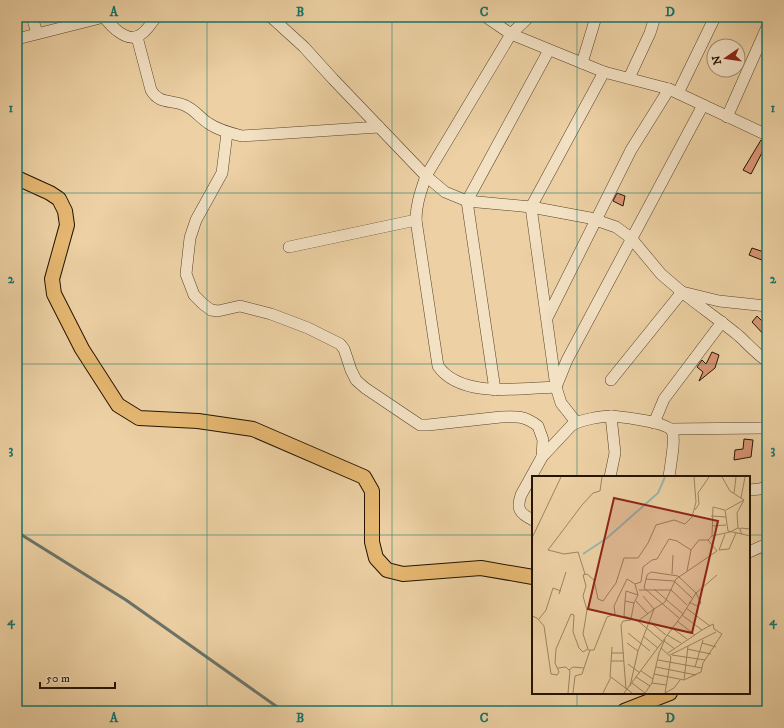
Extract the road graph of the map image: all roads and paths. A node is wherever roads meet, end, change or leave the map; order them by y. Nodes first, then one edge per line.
1 (32, 17) edge
2 (104, 17) edge
3 (156, 17) edge
4 (271, 17) edge
5 (486, 17) edge
6 (529, 17) edge
7 (596, 17) edge
8 (654, 17) edge
9 (715, 17) edge
10 (767, 27) edge
11 (37, 33) junction
12 (511, 34) junction
13 (137, 37) junction
14 (17, 39) edge
15 (549, 50) junction
16 (582, 63) junction
17 (604, 72) junction
18 (629, 78) junction
19 (674, 91) junction
20 (703, 106) junction
21 (727, 117) junction
22 (379, 127) junction
23 (227, 133) junction
24 (767, 135) edge
25 (426, 176) junction
26 (17, 178) edge
27 (467, 201) junction
28 (531, 207) junction
29 (416, 220) junction
30 (596, 221) junction
31 (631, 238) junction
32 (289, 247) dead end
33 (682, 292) junction
34 (767, 306) edge
35 (547, 318) junction
36 (722, 322) junction
37 (767, 361) edge
38 (611, 380) dead end
39 (556, 387) junction
40 (495, 390) junction
41 (611, 416) junction
42 (576, 422) junction
43 (654, 423) junction
44 (767, 428) edge
45 (671, 429) junction
46 (542, 457) junction
47 (532, 476) edge
48 (610, 476) edge
49 (669, 476) edge
50 (532, 477) edge
51 (767, 486) edge
52 (750, 490) edge
53 (532, 519) edge
54 (767, 544) edge
55 (750, 552) edge
56 (532, 577) edge
57 (667, 694) edge
58 (624, 711) edge

1 - 11 street
2 - 11 street
2 - 13 street
3 - 13 street
4 - 22 street
5 - 12 street
6 - 12 street
7 - 16 street
8 - 18 street
9 - 19 street
10 - 21 street
11 - 14 street
12 - 15 street
12 - 25 street
13 - 23 street
15 - 16 street
15 - 27 street
16 - 17 street
17 - 18 street
17 - 28 street
18 - 19 street
19 - 20 street
19 - 30 street
20 - 21 street
20 - 31 street
21 - 24 street
22 - 23 street
22 - 25 street
23 - 46 street
25 - 27 street
25 - 29 street
26 - 56 main road
27 - 28 street
27 - 40 street
28 - 30 street
28 - 35 street
29 - 32 street
29 - 40 street
30 - 31 street
30 - 35 street
31 - 33 street
31 - 39 street
33 - 34 street
33 - 36 street
33 - 38 street
35 - 39 street
36 - 37 street
36 - 43 street
39 - 40 street
39 - 42 street
41 - 42 street
41 - 43 street
41 - 48 street
42 - 46 street
43 - 45 street
44 - 45 street
45 - 49 street
46 - 47 street
50 - 53 street
51 - 52 street
54 - 55 street
57 - 58 main road

